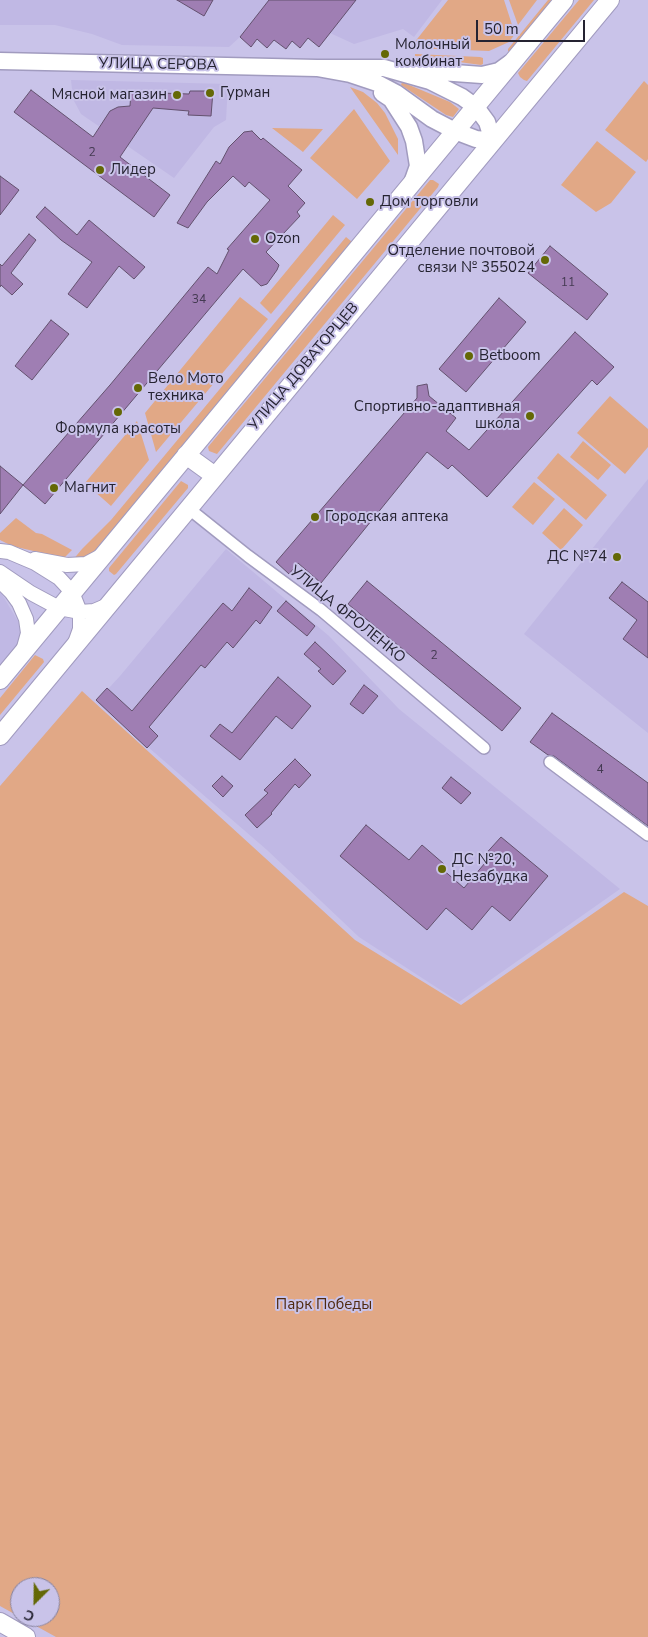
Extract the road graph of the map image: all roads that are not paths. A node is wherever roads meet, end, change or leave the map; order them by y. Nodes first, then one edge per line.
1 (564, 0) edge
2 (610, 0) edge
3 (514, 60) junction
4 (0, 61) edge
5 (317, 68) junction
6 (384, 68) junction
7 (350, 74) junction
8 (476, 107) junction
9 (455, 131) junction
10 (493, 141) junction
11 (412, 183) junction
12 (186, 455) junction
13 (214, 476) junction
14 (188, 508) junction
15 (5, 552) edge
16 (104, 554) junction
17 (0, 572) edge
18 (0, 581) edge
19 (72, 592) junction
20 (108, 604) junction
21 (59, 608) junction
22 (80, 612) junction
23 (73, 646) junction
24 (23, 652) junction
25 (0, 680) edge
26 (0, 736) edge
27 (484, 748) dead end
28 (550, 762) dead end
29 (648, 835) edge
30 (0, 1622) edge
31 (26, 1637) edge

1 - 3 main road
2 - 10 main road, УЛИЦА ДОВАТОРЦЕВ
3 - 6 main road, УЛИЦА СЕРОВА
3 - 8 main road
4 - 5 main road, УЛИЦА СЕРОВА
5 - 6 main road, УЛИЦА СЕРОВА
5 - 7 main road, УЛИЦА СЕРОВА
6 - 8 main road, УЛИЦА СЕРОВА
7 - 9 main road, УЛИЦА СЕРОВА
7 - 11 main road, УЛИЦА СЕРОВА
8 - 9 main road
8 - 10 main road, УЛИЦА СЕРОВА
9 - 10 main road, УЛИЦА СЕРОВА
9 - 11 main road
10 - 13 main road, УЛИЦА ДОВАТОРЦЕВ
11 - 12 main road
12 - 13 main road
12 - 16 main road
13 - 14 main road, УЛИЦА ДОВАТОРЦЕВ
14 - 20 main road, УЛИЦА ДОВАТОРЦЕВ
14 - 27 street, УЛИЦА ФРОЛЕНКО
15 - 16 street
15 - 19 street
16 - 19 main road
17 - 21 street
18 - 24 street
19 - 21 main road
19 - 22 street
20 - 22 street
20 - 23 main road, УЛИЦА ДОВАТОРЦЕВ
21 - 22 street
21 - 24 main road
22 - 23 street
23 - 26 main road, УЛИЦА ДОВАТОРЦЕВ
24 - 25 main road
28 - 29 street
30 - 31 main road

